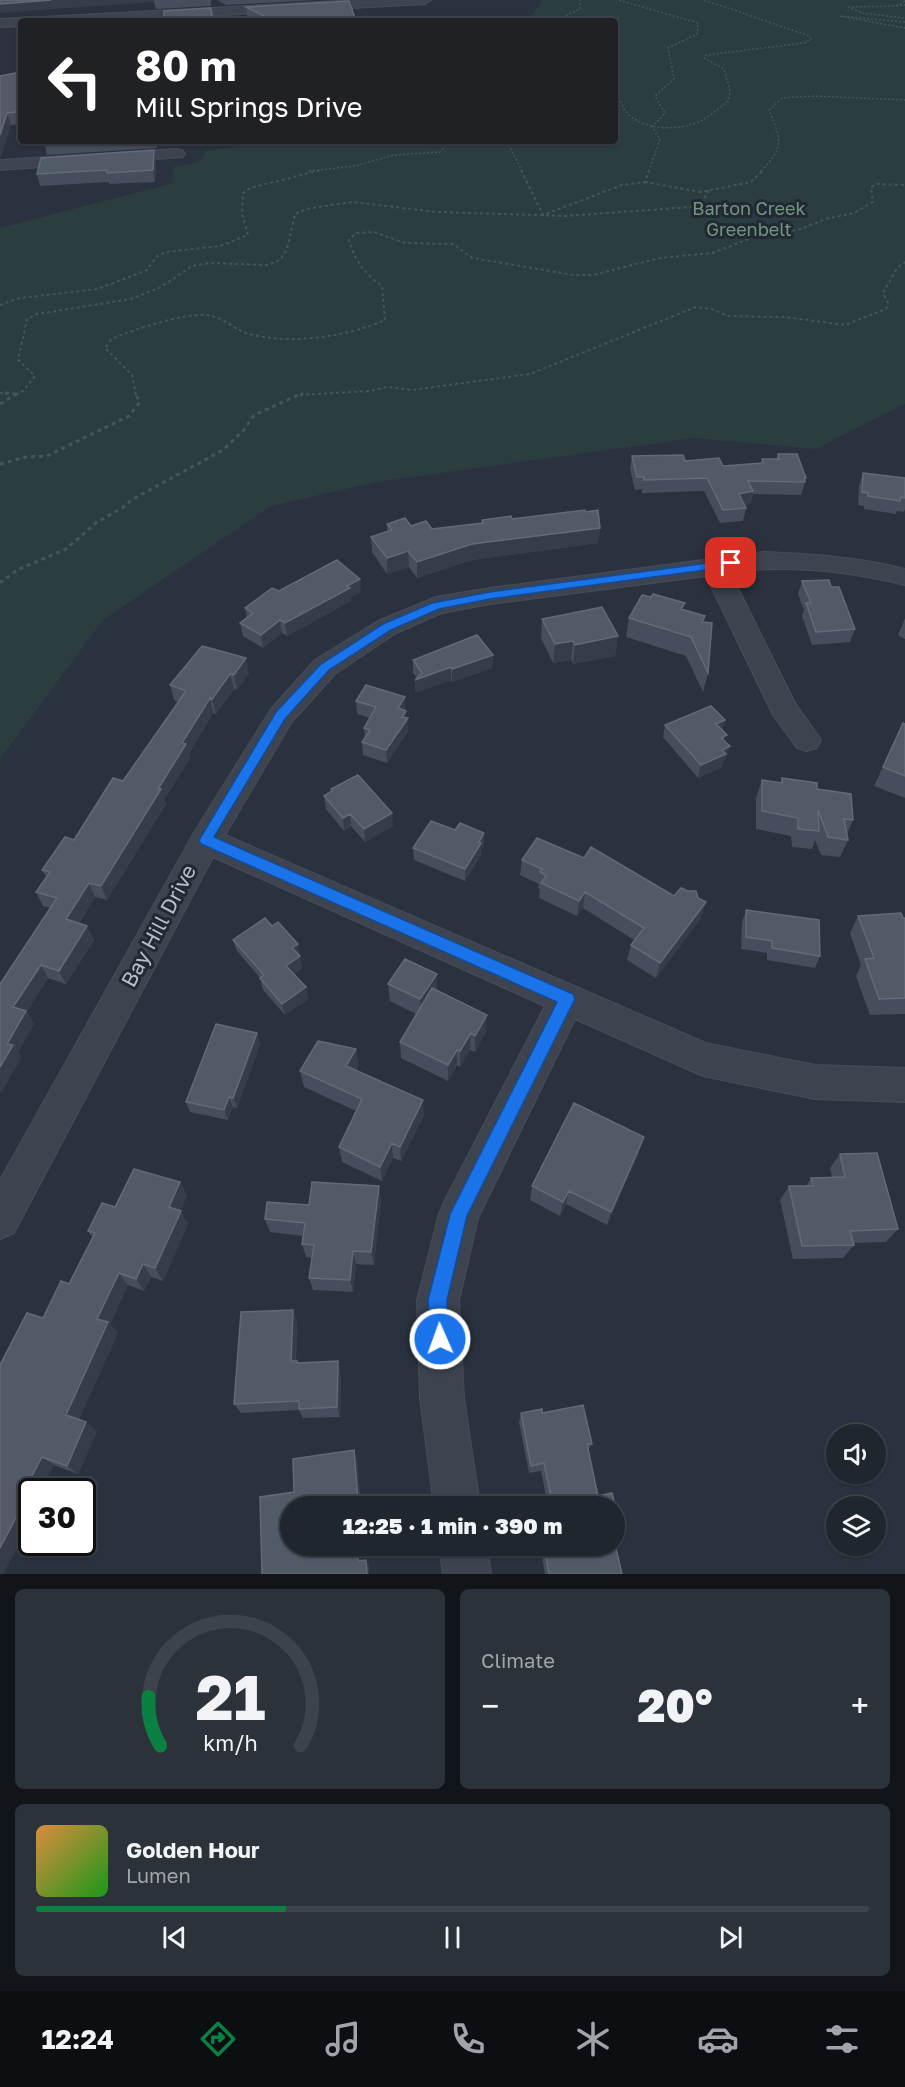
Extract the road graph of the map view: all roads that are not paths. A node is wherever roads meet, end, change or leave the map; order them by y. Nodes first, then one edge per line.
1 (425, 0) edge
2 (234, 16) edge
3 (147, 18) edge
4 (18, 22) edge
5 (0, 23) edge
6 (177, 153) dead end
7 (0, 165) edge
8 (714, 565) junction
9 (905, 577) edge
10 (807, 740) dead end
11 (206, 840) junction
12 (567, 999) junction
13 (905, 1085) edge
14 (0, 1219) edge
15 (456, 1496) edge
16 (465, 1556) edge
17 (467, 1574) edge

1 - 2 street
2 - 3 street
4 - 5 street
6 - 7 street
8 - 9 street, Bay Hill Drive
8 - 10 street
8 - 11 street, Bay Hill Drive
11 - 12 street
11 - 14 street, Bay Hill Drive
12 - 13 street
12 - 15 street
16 - 17 street

